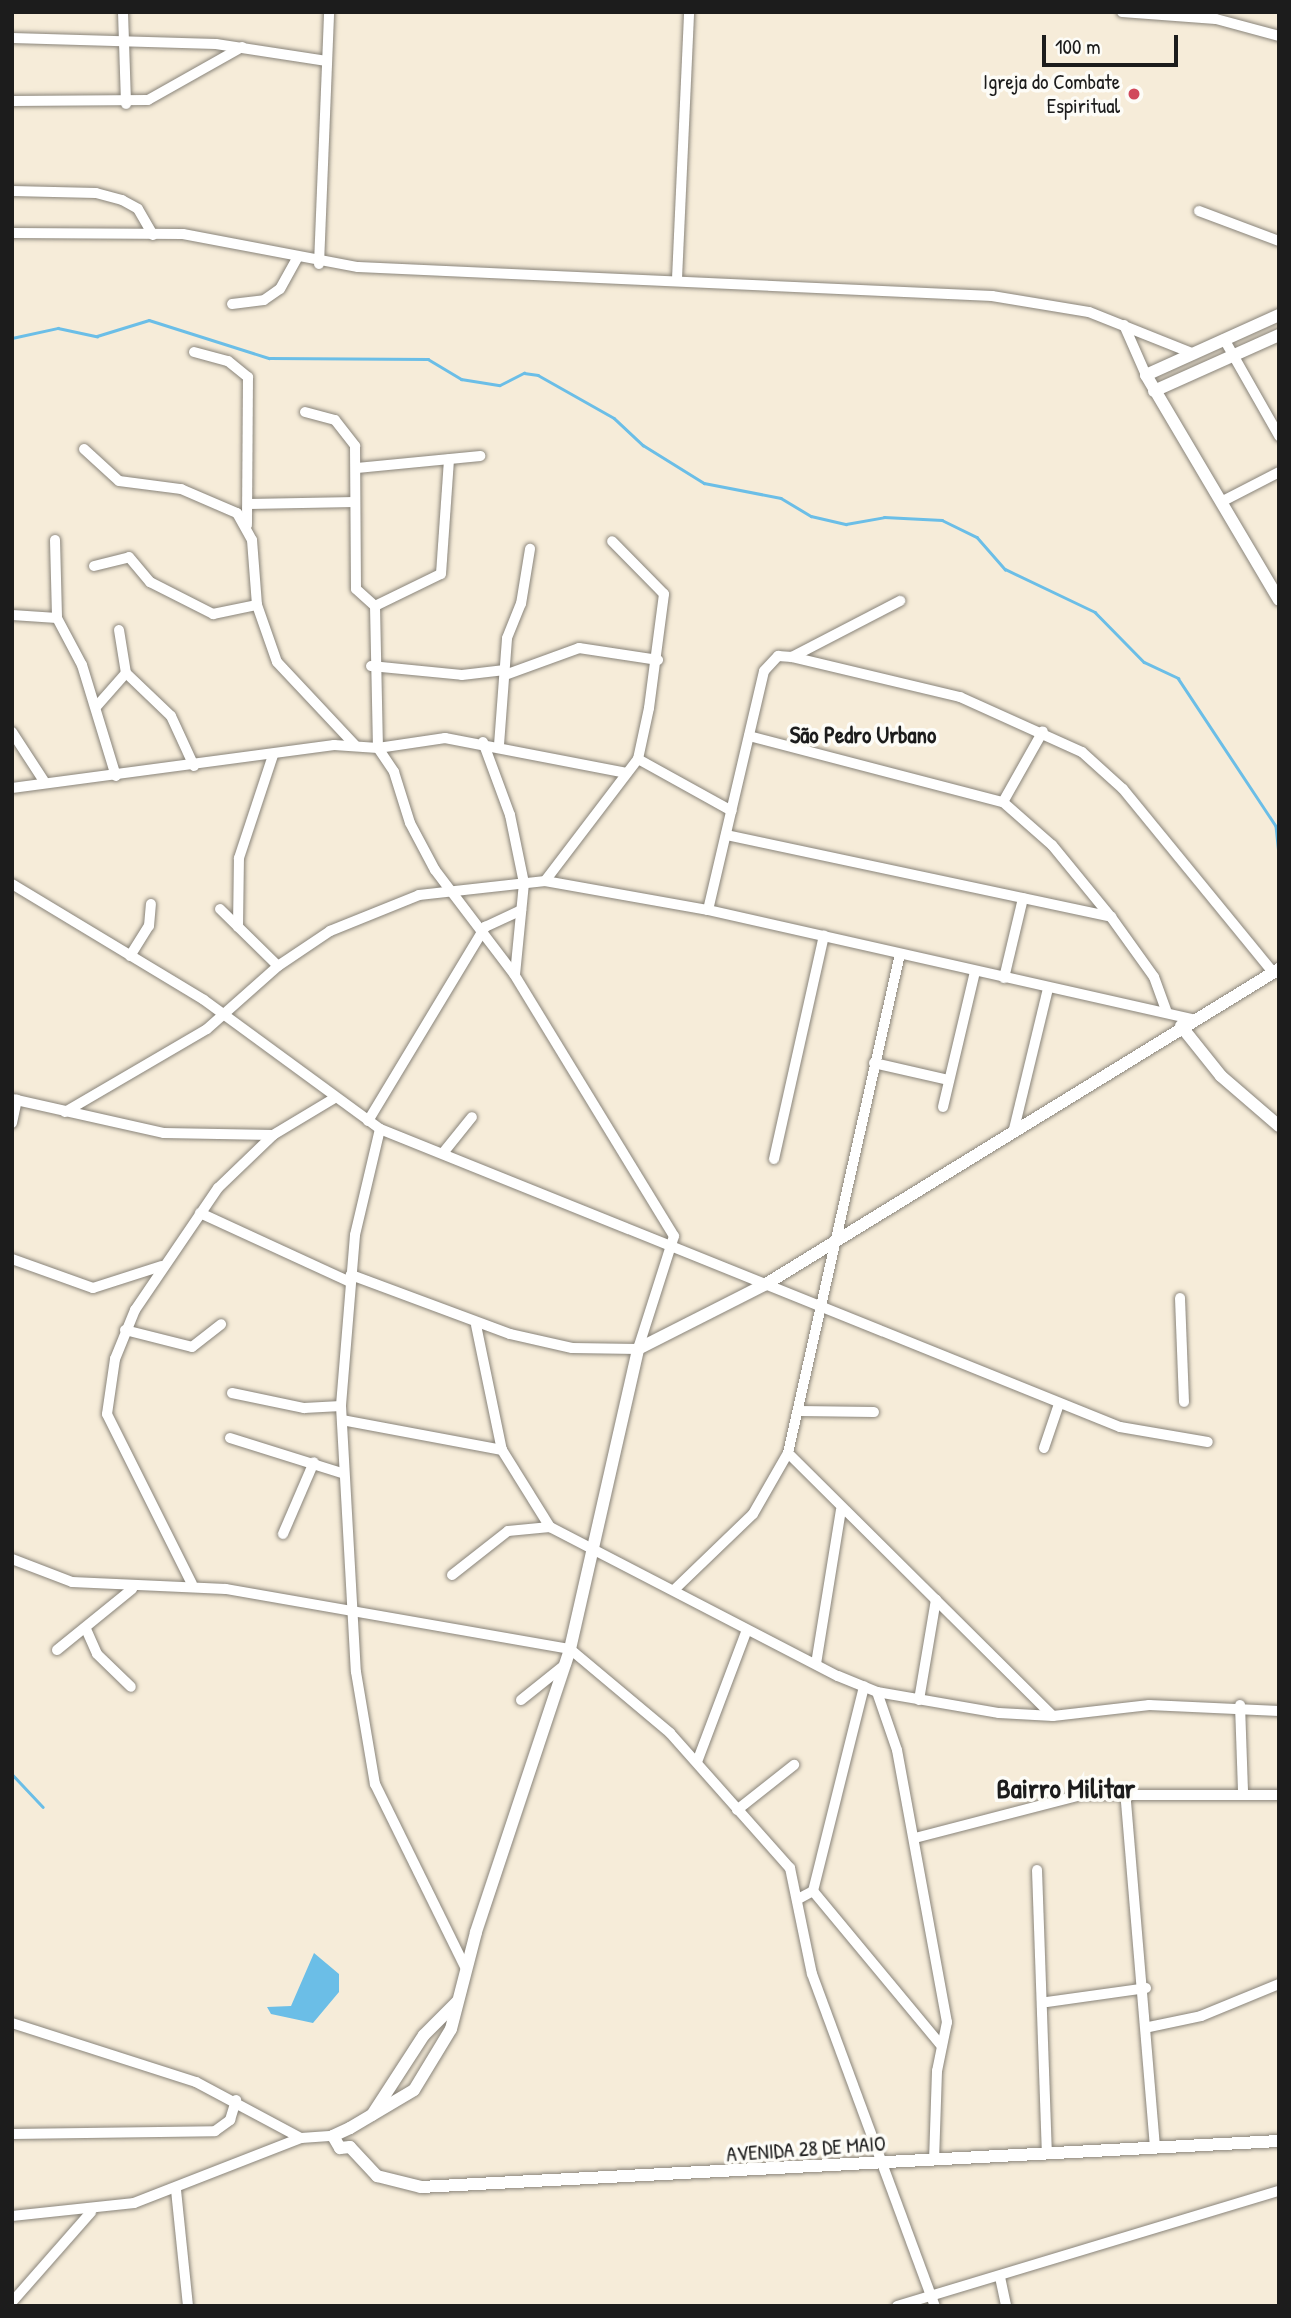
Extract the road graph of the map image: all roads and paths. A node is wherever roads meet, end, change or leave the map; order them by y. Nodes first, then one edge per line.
1 (123, 12) edge
2 (329, 12) edge
3 (689, 12) edge
4 (1122, 12) edge
5 (1279, 36) edge
6 (12, 38) edge
7 (123, 41) junction
8 (242, 47) junction
9 (327, 61) junction
10 (12, 101) edge
11 (126, 104) junction
12 (12, 191) edge
13 (1199, 211) dead end
14 (12, 233) edge
15 (153, 235) junction
16 (1277, 244) edge
17 (296, 258) junction
18 (319, 264) junction
19 (677, 279) junction
20 (232, 304) dead end
21 (1279, 315) edge
22 (1124, 325) junction
23 (1279, 335) edge
24 (1224, 339) junction
25 (194, 352) dead end
26 (1192, 353) junction
27 (1233, 356) junction
28 (1146, 375) junction
29 (1154, 391) junction
30 (305, 412) dead end
31 (1279, 436) edge
32 (84, 449) dead end
33 (480, 456) dead end
34 (449, 459) junction
35 (357, 468) junction
36 (1279, 472) edge
37 (355, 502) junction
38 (1221, 502) junction
39 (249, 504) junction
40 (247, 525) junction
41 (55, 540) dead end
42 (612, 541) dead end
43 (530, 549) dead end
44 (94, 566) dead end
45 (1279, 600) edge
46 (900, 601) dead end
47 (257, 606) junction
48 (375, 606) junction
49 (12, 615) edge
50 (57, 618) junction
51 (119, 630) dead end
52 (792, 657) junction
53 (659, 660) junction
54 (372, 666) junction
55 (126, 673) junction
56 (505, 673) junction
57 (96, 707) junction
58 (1043, 731) junction
59 (12, 732) edge
60 (749, 736) junction
61 (483, 742) junction
62 (499, 745) junction
63 (357, 747) junction
64 (378, 748) junction
65 (273, 755) junction
66 (638, 759) junction
67 (194, 766) junction
68 (627, 773) junction
69 (116, 776) junction
70 (44, 781) junction
71 (12, 788) edge
72 (1003, 802) junction
73 (732, 811) junction
74 (726, 835) junction
75 (545, 881) junction
76 (524, 883) junction
77 (12, 884) edge
78 (451, 890) junction
79 (1023, 898) junction
80 (151, 904) dead end
81 (220, 909) dead end
82 (521, 910) junction
83 (708, 910) junction
84 (1111, 917) junction
85 (238, 927) junction
86 (485, 928) junction
87 (824, 936) junction
88 (900, 954) junction
89 (130, 956) junction
90 (278, 966) junction
91 (1276, 970) edge
92 (975, 972) junction
93 (514, 974) junction
94 (1004, 978) junction
95 (1048, 988) junction
96 (1167, 1012) junction
97 (223, 1014) junction
98 (1187, 1022) junction
99 (874, 1063) junction
100 (949, 1080) junction
101 (15, 1099) edge
102 (333, 1099) junction
103 (943, 1107) dead end
104 (65, 1112) junction
105 (472, 1117) dead end
106 (368, 1121) junction
107 (12, 1124) edge
108 (1279, 1126) edge
109 (380, 1129) junction
110 (1014, 1129) junction
111 (272, 1135) junction
112 (443, 1153) junction
113 (774, 1158) dead end
114 (200, 1213) junction
115 (832, 1242) junction
116 (673, 1246) junction
117 (12, 1259) edge
118 (162, 1266) junction
119 (351, 1278) junction
120 (766, 1284) junction
121 (1180, 1298) dead end
122 (817, 1306) junction
123 (221, 1324) dead end
124 (476, 1325) junction
125 (125, 1330) junction
126 (638, 1349) junction
127 (232, 1394) dead end
128 (1184, 1402) dead end
129 (1059, 1404) junction
130 (341, 1406) junction
131 (799, 1411) junction
132 (874, 1412) dead end
133 (342, 1420) junction
134 (230, 1438) dead end
135 (1208, 1442) dead end
136 (1044, 1448) dead end
137 (502, 1450) junction
138 (788, 1453) junction
139 (314, 1462) junction
140 (342, 1473) junction
141 (841, 1510) junction
142 (550, 1527) junction
143 (283, 1534) dead end
144 (588, 1552) junction
145 (12, 1559) edge
146 (452, 1575) dead end
147 (192, 1584) junction
148 (132, 1589) junction
149 (675, 1589) junction
150 (936, 1599) junction
151 (355, 1613) junction
152 (86, 1629) junction
153 (747, 1630) junction
154 (570, 1649) junction
155 (57, 1650) dead end
156 (566, 1664) junction
157 (816, 1664) junction
158 (864, 1686) junction
159 (131, 1687) dead end
160 (877, 1692) junction
161 (521, 1700) dead end
162 (919, 1700) junction
163 (1240, 1706) junction
164 (1279, 1711) edge
165 (1053, 1716) junction
166 (697, 1762) junction
167 (794, 1765) dead end
168 (1125, 1790) junction
169 (1243, 1791) junction
170 (1279, 1795) edge
171 (737, 1810) junction
172 (915, 1838) junction
173 (1037, 1870) dead end
174 (813, 1891) junction
175 (800, 1898) junction
176 (466, 1969) junction
177 (1279, 1983) edge
178 (1146, 1988) junction
179 (457, 2001) junction
180 (1047, 2002) junction
181 (12, 2024) edge
182 (1149, 2027) junction
183 (941, 2045) junction
184 (236, 2100) junction
185 (372, 2115) junction
186 (350, 2128) junction
187 (12, 2134) edge
188 (333, 2136) junction
189 (301, 2138) junction
190 (1279, 2141) edge
191 (350, 2147) junction
192 (1155, 2147) junction
193 (1047, 2153) junction
194 (933, 2160) junction
195 (885, 2163) junction
196 (176, 2190) junction
197 (1279, 2191) edge
198 (91, 2212) junction
199 (12, 2216) edge
200 (1000, 2277) junction
201 (935, 2300) edge
202 (12, 2302) edge
203 (188, 2306) edge
204 (898, 2306) edge
205 (1006, 2306) edge

1 - 7 street
2 - 9 street
3 - 19 street
4 - 5 street
6 - 7 street
7 - 8 street
7 - 11 street
8 - 9 street
8 - 11 street
9 - 18 street
10 - 11 street
12 - 15 street
13 - 16 street
14 - 15 street
15 - 17 street
17 - 18 street
17 - 20 street
18 - 19 street
19 - 22 street
21 - 24 street
22 - 26 street
22 - 28 street
23 - 27 street
24 - 26 street
24 - 27 street
25 - 39 street
26 - 28 street
27 - 29 street
27 - 31 street
28 - 29 street
29 - 38 street
30 - 35 street
32 - 40 street
33 - 34 street
34 - 35 street
34 - 48 street
35 - 37 street
36 - 38 street
37 - 39 street
37 - 48 street
38 - 45 street
39 - 40 street
40 - 47 street
41 - 50 street
42 - 53 street
43 - 56 street
44 - 47 street
46 - 52 street
47 - 63 street
48 - 54 street
49 - 50 street
50 - 57 street
51 - 55 street
52 - 58 street
52 - 60 street
53 - 56 street
53 - 66 street
54 - 56 street
54 - 64 street
55 - 57 street
55 - 67 street
56 - 62 street
57 - 69 street
58 - 72 street
58 - 91 street
59 - 70 street
60 - 72 street
60 - 73 street
61 - 62 street
61 - 64 street
61 - 76 street
62 - 68 street
63 - 64 street
63 - 65 street
64 - 78 street
65 - 67 street
65 - 85 street
66 - 68 street
66 - 73 street
67 - 69 street
68 - 75 street
69 - 70 street
70 - 71 street
72 - 84 street
73 - 74 street
74 - 79 street
74 - 83 street
75 - 76 street
75 - 83 street
76 - 78 street
76 - 82 street
77 - 89 street
78 - 86 street
78 - 90 street
79 - 84 street
79 - 94 street
80 - 89 street
81 - 85 street
82 - 86 street
82 - 93 street
83 - 87 street
84 - 96 street
85 - 90 street
86 - 93 street
86 - 106 street
87 - 88 street
87 - 113 street
88 - 92 street
88 - 99 street
89 - 97 street
90 - 97 street
91 - 98 street
92 - 94 street
92 - 100 street
93 - 116 street
94 - 95 street
95 - 96 street
95 - 110 street
96 - 98 street
97 - 102 street
97 - 104 street
98 - 108 street
98 - 110 street
99 - 100 street
99 - 115 street
100 - 103 street
101 - 104 street
101 - 107 street
102 - 106 street
102 - 111 street
104 - 111 street
105 - 112 street
106 - 109 street
109 - 112 street
109 - 119 street
110 - 115 street
111 - 114 street
112 - 116 street
114 - 118 street
114 - 119 street
115 - 120 street
115 - 122 street
116 - 120 street
116 - 126 street
117 - 118 street
118 - 125 street
119 - 124 street
119 - 130 street
120 - 122 street
120 - 126 street
121 - 128 street
122 - 129 street
122 - 131 street
123 - 125 street
124 - 126 street
124 - 137 street
125 - 147 street
126 - 144 street
127 - 130 street
129 - 135 street
129 - 136 street
130 - 133 street
131 - 132 street
131 - 138 street
133 - 137 street
133 - 140 street
134 - 139 street
137 - 142 street
138 - 141 street
138 - 149 street
139 - 140 street
139 - 143 street
140 - 151 street
141 - 150 street
141 - 157 street
142 - 144 street
142 - 146 street
144 - 149 street
144 - 154 street
145 - 148 street
147 - 148 street
147 - 151 street
148 - 152 street
149 - 153 street
150 - 162 street
150 - 165 street
151 - 154 street
151 - 176 street
152 - 155 street
152 - 159 street
153 - 157 street
153 - 166 street
154 - 156 street
154 - 166 street
156 - 161 street
156 - 176 street
157 - 158 street
158 - 160 street
158 - 174 street
160 - 162 street
160 - 172 street
162 - 165 street
163 - 164 street
163 - 165 street
163 - 169 street
166 - 171 street
167 - 171 street
168 - 169 street
168 - 172 street
168 - 178 street
169 - 170 street
171 - 175 street
172 - 183 street
173 - 180 street
174 - 175 street
174 - 183 street
175 - 195 street
176 - 179 street
177 - 182 street
178 - 180 street
178 - 182 street
179 - 185 street
179 - 185 street
180 - 193 street
181 - 184 street
182 - 192 street
183 - 194 street
184 - 187 street
184 - 189 street
185 - 186 street
186 - 188 street
186 - 191 street
188 - 189 street
188 - 191 street
189 - 196 street
190 - 192 street, AVENIDA 28 DE MAIO
191 - 195 street, AVENIDA 28 DE MAIO
192 - 193 street, AVENIDA 28 DE MAIO
193 - 194 street, AVENIDA 28 DE MAIO
194 - 195 street, AVENIDA 28 DE MAIO
195 - 201 street
196 - 198 street
196 - 203 street
197 - 200 street
198 - 199 street
198 - 202 street
200 - 201 street
200 - 205 street
201 - 204 street

